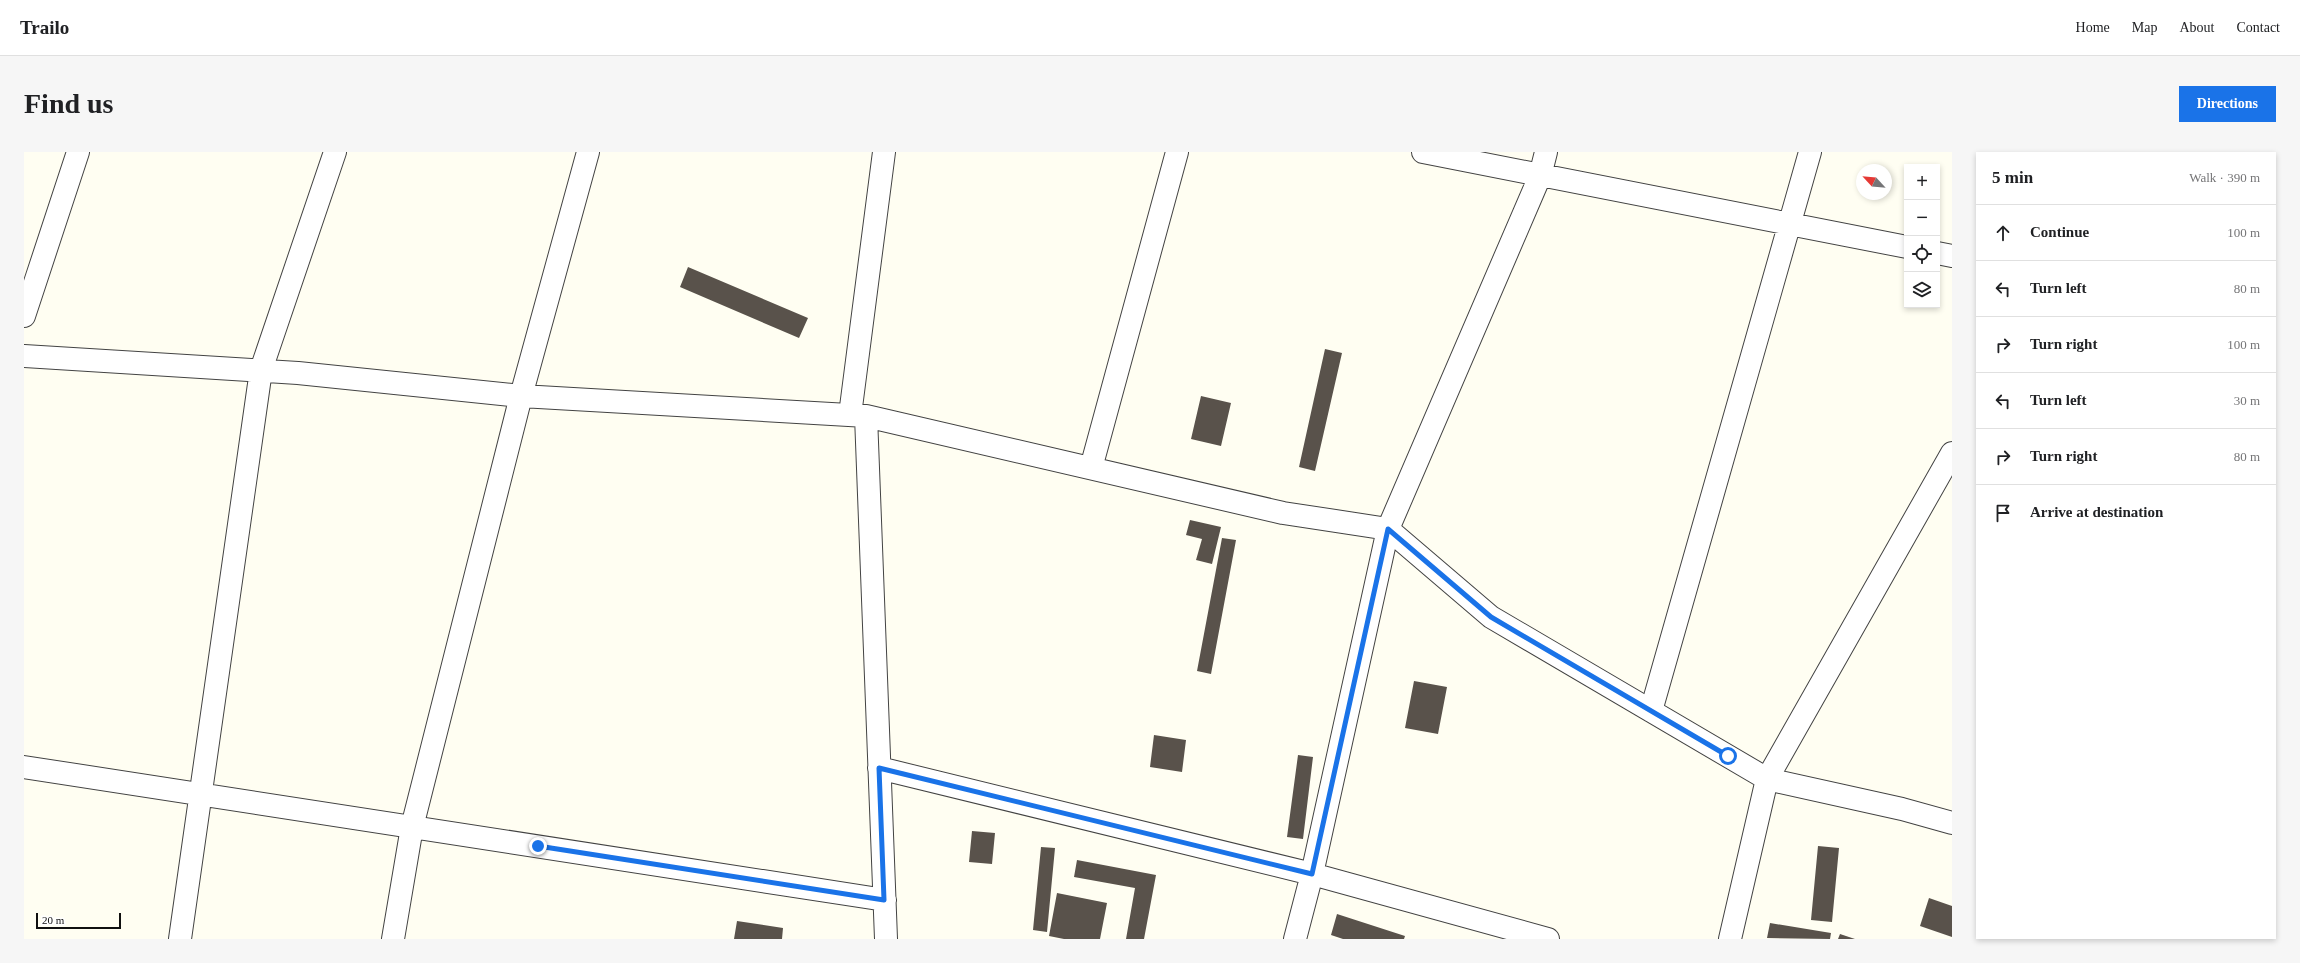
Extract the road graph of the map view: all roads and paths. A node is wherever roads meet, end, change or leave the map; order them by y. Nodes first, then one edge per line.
1 (78, 152) edge
2 (335, 152) edge
3 (588, 152) edge
4 (884, 152) edge
5 (1177, 152) edge
6 (1423, 152) edge
7 (1546, 152) edge
8 (1810, 152) edge
9 (1540, 176) junction
10 (1788, 224) junction
11 (1904, 246) edge
12 (1940, 254) edge
13 (1952, 256) edge
14 (24, 316) edge
15 (24, 356) edge
16 (261, 370) junction
17 (521, 396) junction
18 (858, 415) junction
19 (1952, 453) edge
20 (1091, 468) junction
21 (1388, 529) junction
22 (1651, 711) junction
23 (24, 767) edge
24 (879, 768) junction
25 (1767, 779) junction
26 (200, 795) junction
27 (1952, 823) edge
28 (412, 827) junction
29 (1312, 874) junction
30 (884, 900) junction
31 (1543, 938) edge
32 (180, 939) edge
33 (393, 939) edge
34 (886, 939) edge
35 (1295, 939) edge
36 (1730, 939) edge

1 - 14 street
2 - 16 street
3 - 17 street
4 - 18 street
5 - 20 street
6 - 9 street
7 - 9 street
8 - 10 street
9 - 10 street
9 - 21 street
10 - 11 street
10 - 22 street
12 - 13 street
15 - 16 street
16 - 17 street
16 - 26 street
17 - 18 street
17 - 28 street
18 - 20 street
18 - 24 street
19 - 25 street
20 - 21 street
21 - 22 street
21 - 29 street
22 - 25 street
23 - 26 street
24 - 29 street
24 - 30 street
25 - 27 street
25 - 36 street
26 - 28 street
26 - 32 street
28 - 30 street
28 - 33 street
29 - 31 street
29 - 35 street
30 - 34 street

